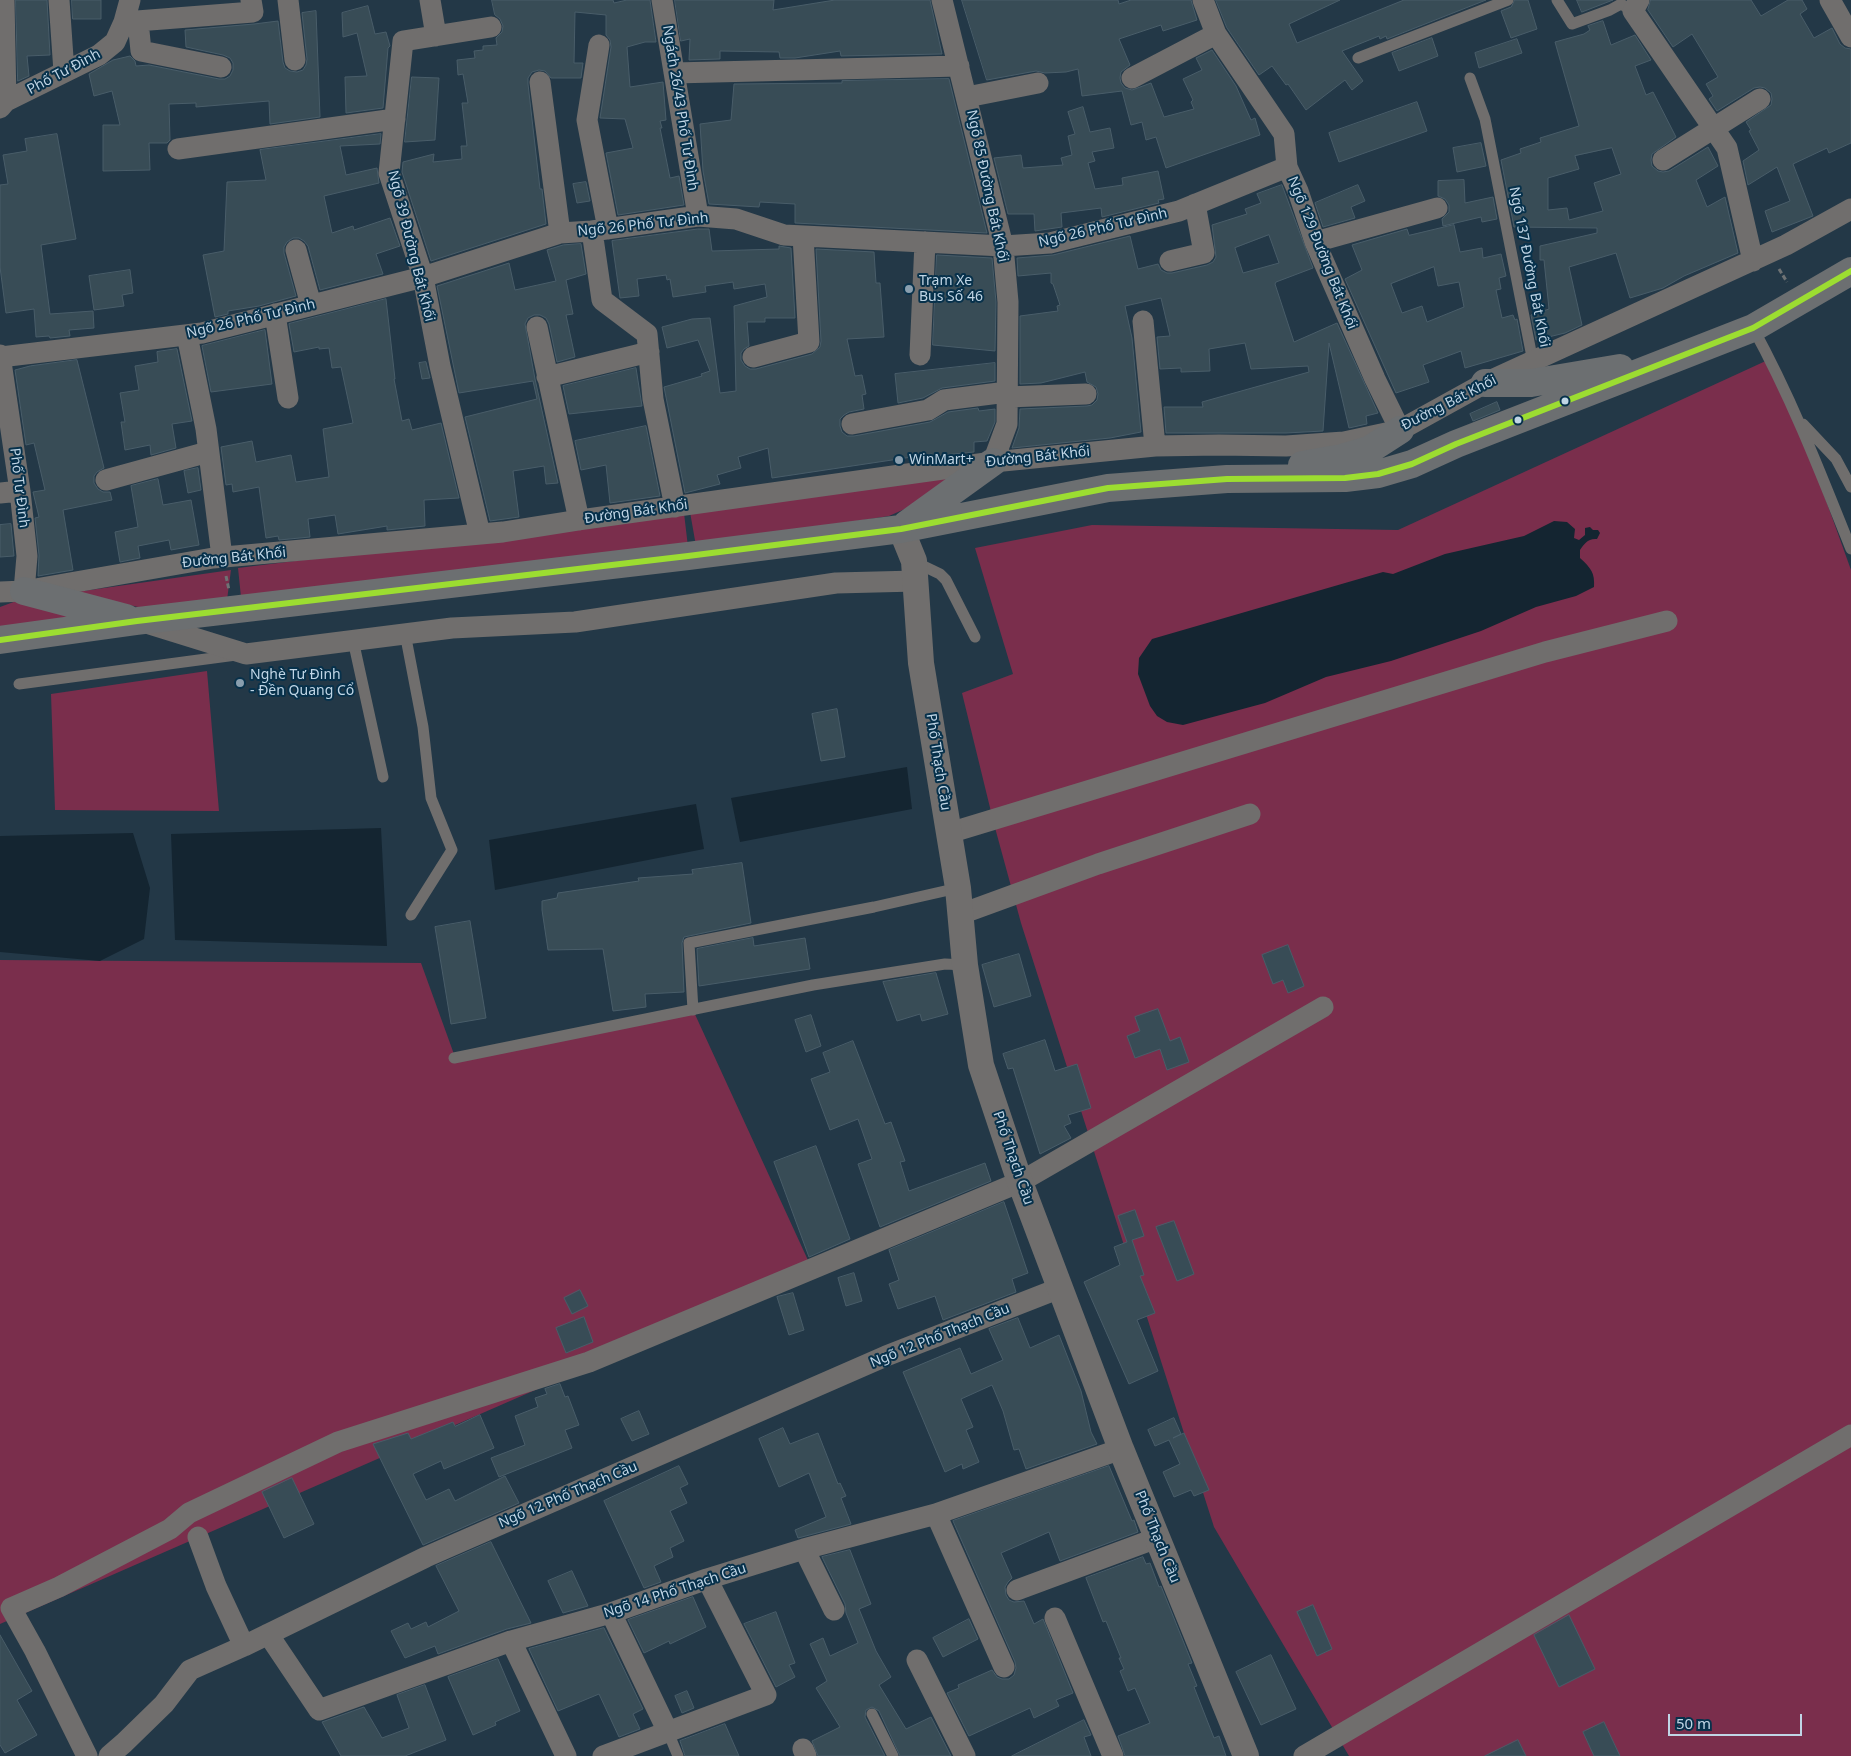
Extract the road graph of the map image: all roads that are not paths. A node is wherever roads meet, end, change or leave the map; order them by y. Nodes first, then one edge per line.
1 (4, 0) edge
2 (59, 0) edge
3 (130, 0) edge
4 (252, 0) edge
5 (288, 0) edge
6 (430, 0) edge
7 (662, 0) edge
8 (942, 0) edge
9 (1203, 0) edge
10 (1508, 0) edge
11 (1558, 0) edge
12 (1830, 0) edge
13 (1636, 6) edge
14 (131, 22) junction
15 (491, 27) dead end
16 (1216, 34) junction
17 (436, 36) junction
18 (1851, 37) edge
19 (599, 45) dead end
20 (1358, 58) dead end
21 (295, 60) dead end
22 (959, 66) junction
23 (221, 67) dead end
24 (64, 72) junction
25 (674, 73) junction
26 (1132, 78) dead end
27 (1470, 78) dead end
28 (540, 82) dead end
29 (1038, 83) dead end
30 (967, 98) junction
31 (1760, 100) dead end
32 (3, 105) edge
33 (395, 119) junction
34 (1712, 128) junction
35 (178, 149) dead end
36 (1663, 160) dead end
37 (1287, 167) junction
38 (1195, 204) junction
39 (1436, 208) dead end
40 (1851, 209) edge
41 (698, 216) junction
42 (600, 230) junction
43 (560, 233) junction
44 (804, 236) junction
45 (925, 242) junction
46 (1316, 242) junction
47 (1003, 246) junction
48 (296, 250) dead end
49 (1761, 257) junction
50 (1170, 261) dead end
51 (1851, 271) edge
52 (422, 277) junction
53 (311, 305) junction
54 (275, 314) junction
55 (1143, 321) dead end
56 (537, 326) dead end
57 (1753, 328) junction
58 (187, 335) junction
59 (649, 352) junction
60 (1688, 352) junction
61 (920, 355) dead end
62 (0, 356) edge
63 (752, 357) dead end
64 (1533, 362) junction
65 (548, 377) junction
66 (1485, 383) junction
67 (1086, 394) dead end
68 (1007, 395) junction
69 (288, 398) dead end
70 (1798, 420) junction
71 (852, 424) dead end
72 (1400, 430) junction
73 (1155, 446) junction
74 (208, 452) junction
75 (993, 462) junction
76 (1227, 479) junction
77 (106, 480) dead end
78 (1851, 487) edge
79 (10, 492) edge
80 (675, 507) junction
81 (579, 520) junction
82 (901, 529) junction
83 (480, 534) junction
84 (1851, 549) edge
85 (222, 557) junction
86 (915, 571) junction
87 (12, 592) edge
88 (137, 620) junction
89 (1667, 621) dead end
90 (405, 634) junction
91 (975, 637) dead end
92 (0, 640) edge
93 (353, 640) junction
94 (246, 654) junction
95 (19, 684) dead end
96 (383, 777) dead end
97 (1250, 814) dead end
98 (949, 833) junction
99 (958, 888) junction
100 (961, 914) junction
101 (410, 915) dead end
102 (965, 965) junction
103 (1323, 1007) dead end
104 (693, 1010) junction
105 (454, 1058) dead end
106 (1020, 1182) junction
107 (1060, 1288) junction
108 (1851, 1435) edge
109 (1121, 1449) junction
110 (936, 1514) junction
111 (198, 1537) dead end
112 (1157, 1538) junction
113 (804, 1549) junction
114 (707, 1579) junction
115 (1017, 1590) dead end
116 (6, 1609) edge
117 (834, 1610) dead end
118 (610, 1613) junction
119 (1055, 1618) dead end
120 (268, 1634) junction
121 (511, 1641) junction
122 (244, 1646) junction
123 (917, 1660) dead end
124 (1004, 1667) dead end
125 (872, 1714) dead end
126 (668, 1732) junction
127 (87, 1756) edge
128 (109, 1756) edge
129 (566, 1756) edge
130 (603, 1756) edge
131 (678, 1756) edge
132 (894, 1756) edge
133 (965, 1756) edge
134 (1113, 1756) edge
135 (1246, 1756) edge
136 (1304, 1756) edge

1 - 32 street
2 - 24 street
3 - 14 street, Phố Tư Đình
4 - 14 street
5 - 21 street
6 - 17 street
7 - 25 street, Ngách 26/43 Phố Tư Đình
8 - 22 street, Ngõ 85 Đường Bát Khối
9 - 16 street, Ngõ 129 Đường Bát Khối
10 - 20 lane
11 - 13 lane
12 - 18 street
13 - 34 street
14 - 23 street
14 - 24 street, Phố Tư Đình
15 - 17 street, Ngõ 39 Đường Bát Khối
16 - 26 street
16 - 37 street, Ngõ 129 Đường Bát Khối
17 - 33 street, Ngõ 39 Đường Bát Khối
19 - 42 street
22 - 25 street
22 - 30 street, Ngõ 85 Đường Bát Khối
24 - 32 street, Phố Tư Đình
25 - 41 street, Ngách 26/43 Phố Tư Đình
27 - 64 lane, Ngõ 137 Đường Bát Khối
28 - 43 street
29 - 30 street
30 - 47 street, Ngõ 85 Đường Bát Khối
31 - 34 street
33 - 35 street
33 - 52 street, Ngõ 39 Đường Bát Khối
34 - 36 street
34 - 49 street
37 - 38 street, Ngõ 26 Phố Tư Đình
37 - 46 street, Ngõ 129 Đường Bát Khối
38 - 47 street, Ngõ 26 Phố Tư Đình
38 - 50 street
39 - 46 street
40 - 49 street, Đường Bát Khối
41 - 42 street, Ngõ 26 Phố Tư Đình
41 - 44 street, Ngõ 26 Phố Tư Đình
42 - 43 street, Ngõ 26 Phố Tư Đình
42 - 59 street
43 - 52 street, Ngõ 26 Phố Tư Đình
44 - 45 street, Ngõ 26 Phố Tư Đình
44 - 63 street
45 - 47 street, Ngõ 26 Phố Tư Đình
45 - 61 street
46 - 72 street, Ngõ 129 Đường Bát Khối
47 - 68 street, Ngõ 85 Đường Bát Khối
48 - 53 street
49 - 64 street, Đường Bát Khối
51 - 57 main road
52 - 53 street, Ngõ 26 Phố Tư Đình
52 - 83 street, Ngõ 39 Đường Bát Khối
53 - 54 street, Ngõ 26 Phố Tư Đình
54 - 58 street, Ngõ 26 Phố Tư Đình
54 - 69 street
55 - 73 street
56 - 65 street
57 - 60 main road
57 - 70 lane
58 - 62 street, Ngõ 26 Phố Tư Đình
58 - 74 street
59 - 65 street
59 - 80 street
60 - 66 main road
60 - 76 main road
62 - 79 street, Phố Tư Đình
64 - 66 street, Đường Bát Khối
65 - 81 street
66 - 72 street, Đường Bát Khối
67 - 68 street
68 - 71 street
68 - 75 street, Ngõ 85 Đường Bát Khối
70 - 78 lane
70 - 84 lane
72 - 73 street, Đường Bát Khối
72 - 76 main road
73 - 75 street, Đường Bát Khối
74 - 77 street
74 - 85 street
75 - 80 street, Đường Bát Khối
75 - 82 main road
76 - 82 main road
79 - 87 street, Phố Tư Đình
80 - 81 street, Đường Bát Khối
81 - 83 street, Đường Bát Khối
82 - 86 street, Phố Thạch Cầu
82 - 88 main road
83 - 85 street, Đường Bát Khối
85 - 87 street, Đường Bát Khối
86 - 90 street
86 - 91 lane
86 - 98 street, Phố Thạch Cầu
87 - 88 main road
88 - 92 main road
88 - 94 street
89 - 98 street
90 - 93 street
90 - 101 lane
93 - 94 street
93 - 96 lane
94 - 95 lane
97 - 100 street
98 - 99 street, Phố Thạch Cầu
99 - 100 street, Phố Thạch Cầu
99 - 104 lane
100 - 102 street, Phố Thạch Cầu
102 - 104 lane
102 - 106 street, Phố Thạch Cầu
103 - 106 street
104 - 105 lane
106 - 107 street, Phố Thạch Cầu
106 - 116 street
107 - 109 street, Phố Thạch Cầu
107 - 120 street, Ngõ 12 Phố Thạch Cầu
108 - 136 street
109 - 110 street, Ngõ 14 Phố Thạch Cầu
109 - 112 street, Phố Thạch Cầu
110 - 113 street, Ngõ 14 Phố Thạch Cầu
110 - 124 street
111 - 122 street
112 - 115 street
112 - 135 street, Phố Thạch Cầu
113 - 114 street, Ngõ 14 Phố Thạch Cầu
113 - 117 street
114 - 118 street, Ngõ 14 Phố Thạch Cầu
114 - 126 street
116 - 127 street
118 - 121 street, Ngõ 14 Phố Thạch Cầu
118 - 126 street
119 - 134 street
120 - 121 street, Ngõ 14 Phố Thạch Cầu
120 - 122 street, Ngõ 12 Phố Thạch Cầu
121 - 129 street
122 - 128 street, Ngõ 12 Phố Thạch Cầu
123 - 133 street
125 - 132 lane
126 - 130 street
126 - 131 lane

